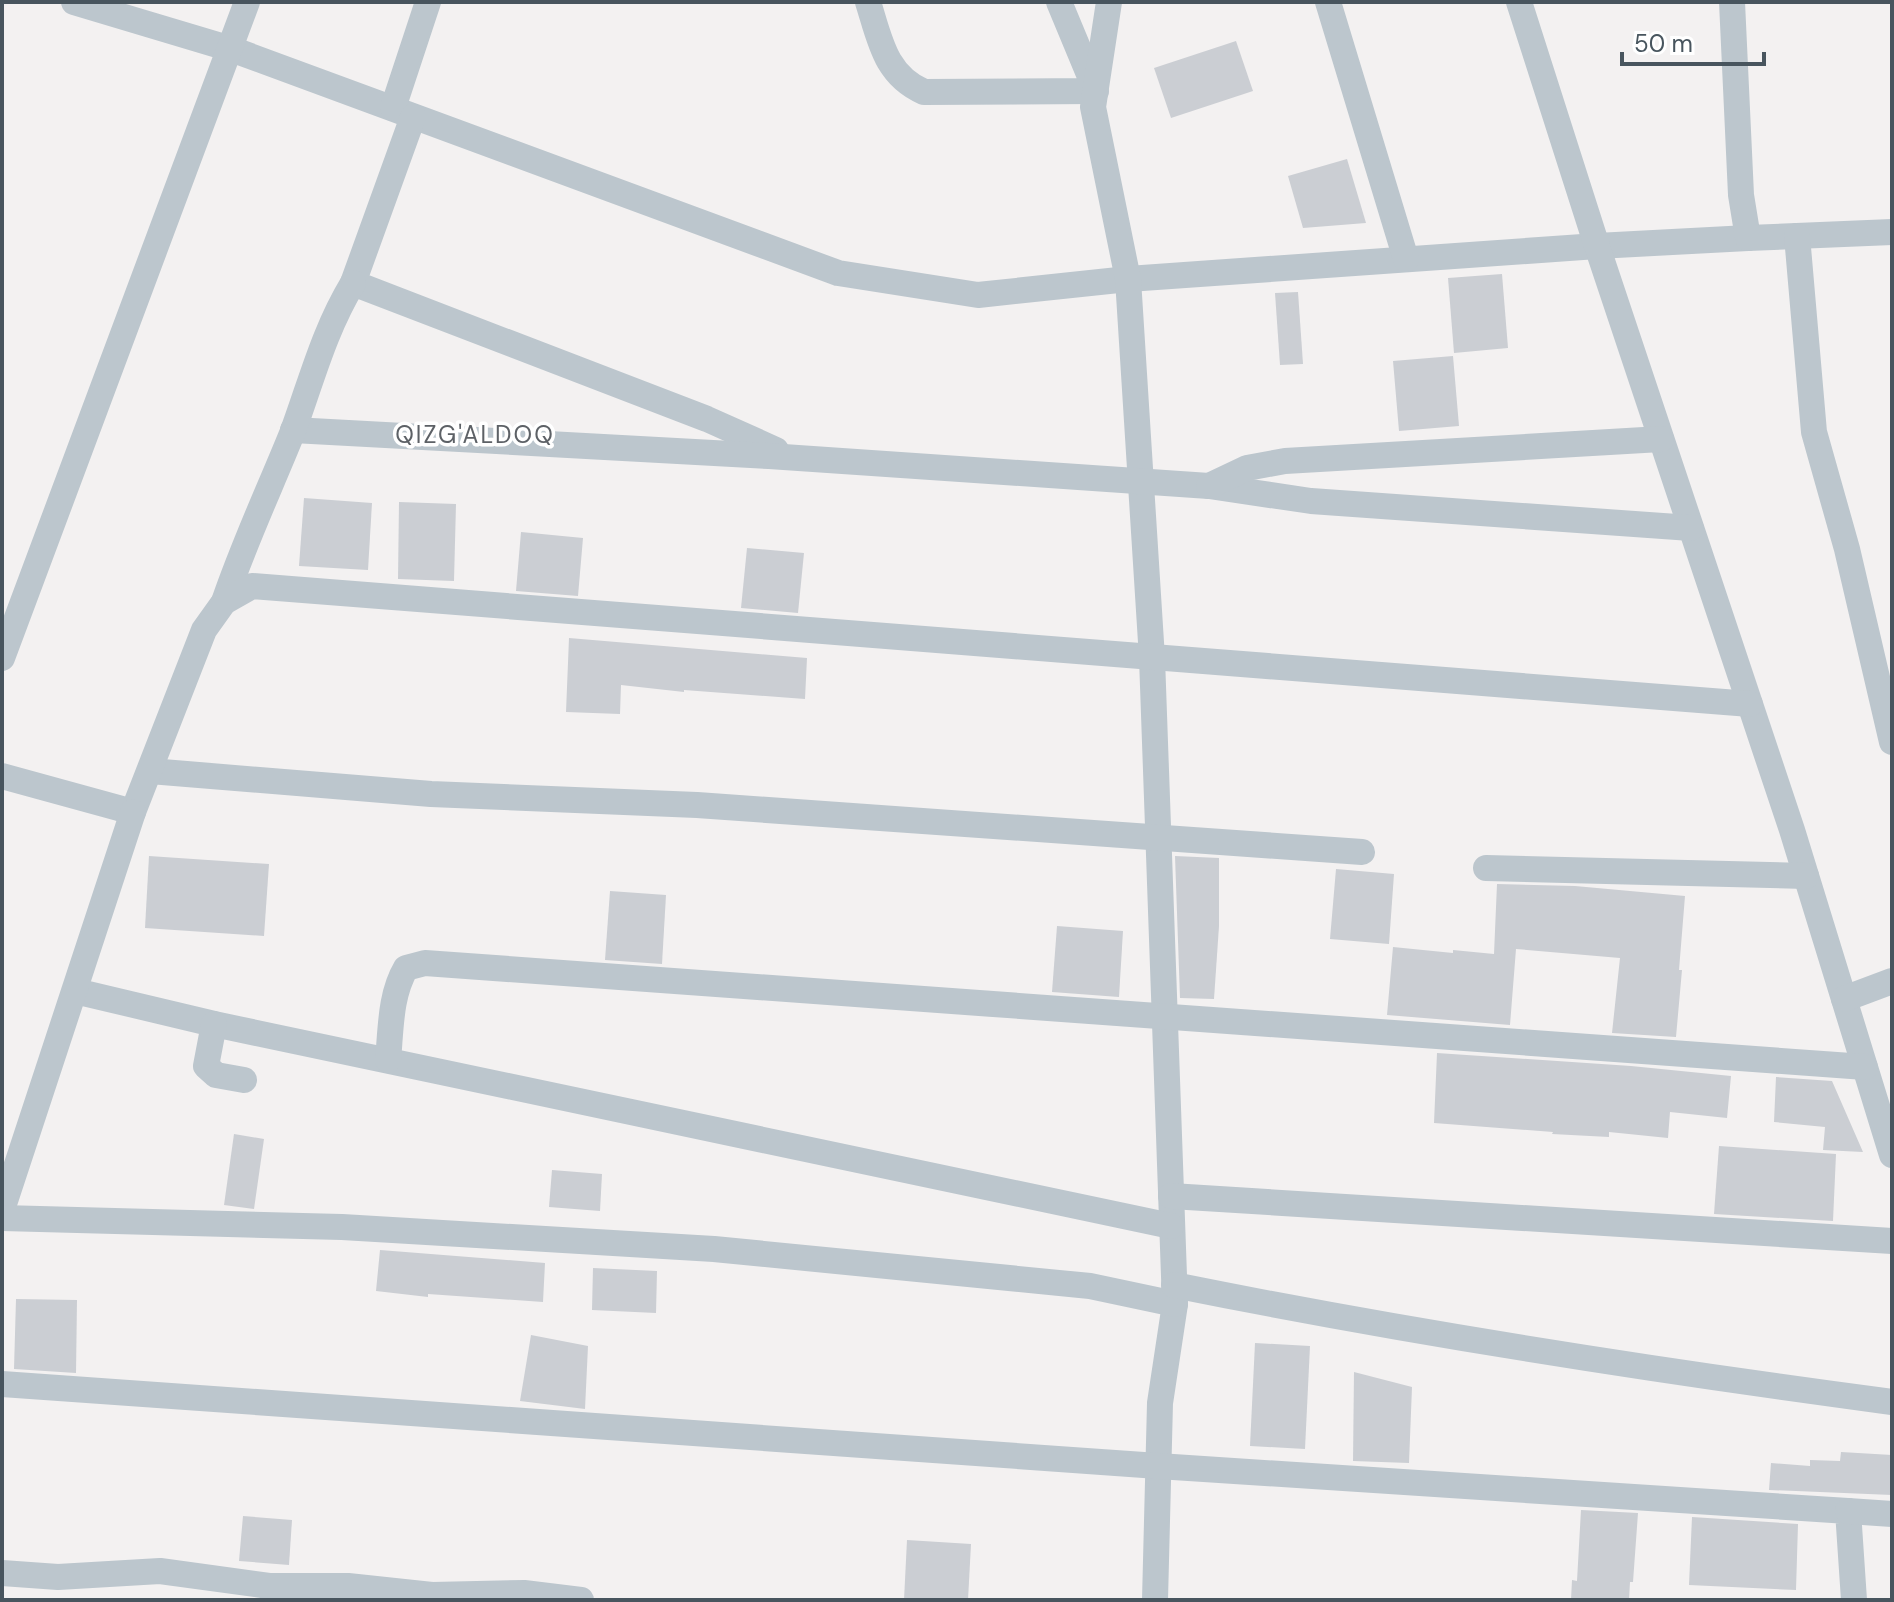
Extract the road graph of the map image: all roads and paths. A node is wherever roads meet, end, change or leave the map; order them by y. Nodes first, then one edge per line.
1 (74, 2) edge
2 (247, 2) edge
3 (428, 2) edge
4 (868, 2) edge
5 (1059, 2) edge
6 (1109, 2) edge
7 (1328, 2) edge
8 (1519, 2) edge
9 (1732, 2) edge
10 (231, 49) junction
11 (1096, 91) junction
12 (403, 112) junction
13 (1892, 232) edge
14 (1797, 236) junction
15 (1748, 238) junction
16 (1597, 246) junction
17 (1406, 259) junction
18 (1128, 279) junction
19 (353, 283) junction
20 (293, 430) junction
21 (1661, 439) junction
22 (794, 458) junction
23 (1141, 483) junction
24 (1209, 486) junction
25 (1691, 528) junction
26 (224, 602) junction
27 (2, 658) edge
28 (1152, 658) junction
29 (1750, 704) junction
30 (1892, 742) edge
31 (150, 771) junction
32 (2, 776) edge
33 (133, 812) junction
34 (1158, 837) junction
35 (1362, 852) dead end
36 (1486, 868) dead end
37 (1806, 876) junction
38 (1892, 981) edge
39 (75, 991) junction
40 (1844, 999) junction
41 (1165, 1018) junction
42 (214, 1024) junction
43 (388, 1060) junction
44 (1865, 1067) junction
45 (244, 1080) dead end
46 (1892, 1155) edge
47 (1171, 1196) junction
48 (2, 1210) edge
49 (2, 1218) edge
50 (1171, 1226) junction
51 (1892, 1241) edge
52 (1174, 1294) junction
53 (2, 1384) edge
54 (1892, 1402) edge
55 (1158, 1466) junction
56 (1848, 1511) junction
57 (1892, 1514) edge
58 (2, 1573) edge
59 (581, 1600) edge
60 (1155, 1600) edge
61 (1854, 1600) edge

1 - 10 street
2 - 10 street
3 - 12 street
4 - 11 street
5 - 11 street
6 - 11 street
7 - 17 street
8 - 16 street
9 - 15 street
10 - 12 street
10 - 27 street
11 - 18 street
12 - 18 street
12 - 19 street
13 - 14 street
14 - 15 street
14 - 30 street
15 - 16 street
16 - 17 street
16 - 21 street
17 - 18 street
18 - 23 street
19 - 20 street
19 - 22 street
20 - 22 street
20 - 26 street
21 - 24 street
21 - 25 street
22 - 23 street
23 - 24 street
23 - 28 street
24 - 25 street
25 - 29 street
26 - 28 street
26 - 31 street
28 - 29 street
28 - 34 street
29 - 37 street
31 - 33 street
31 - 34 street
32 - 33 street
33 - 39 street
34 - 35 street
34 - 41 street
36 - 37 street
37 - 40 street
38 - 40 street
39 - 42 street
39 - 48 street
40 - 44 street
41 - 43 street
41 - 44 street
41 - 47 street
42 - 43 street
42 - 45 street
43 - 50 street
44 - 46 street
47 - 50 street
47 - 51 street
49 - 52 street
50 - 52 street
52 - 54 street
52 - 55 street
53 - 55 street
55 - 56 street
55 - 60 street
56 - 57 street
56 - 61 street
58 - 59 street

